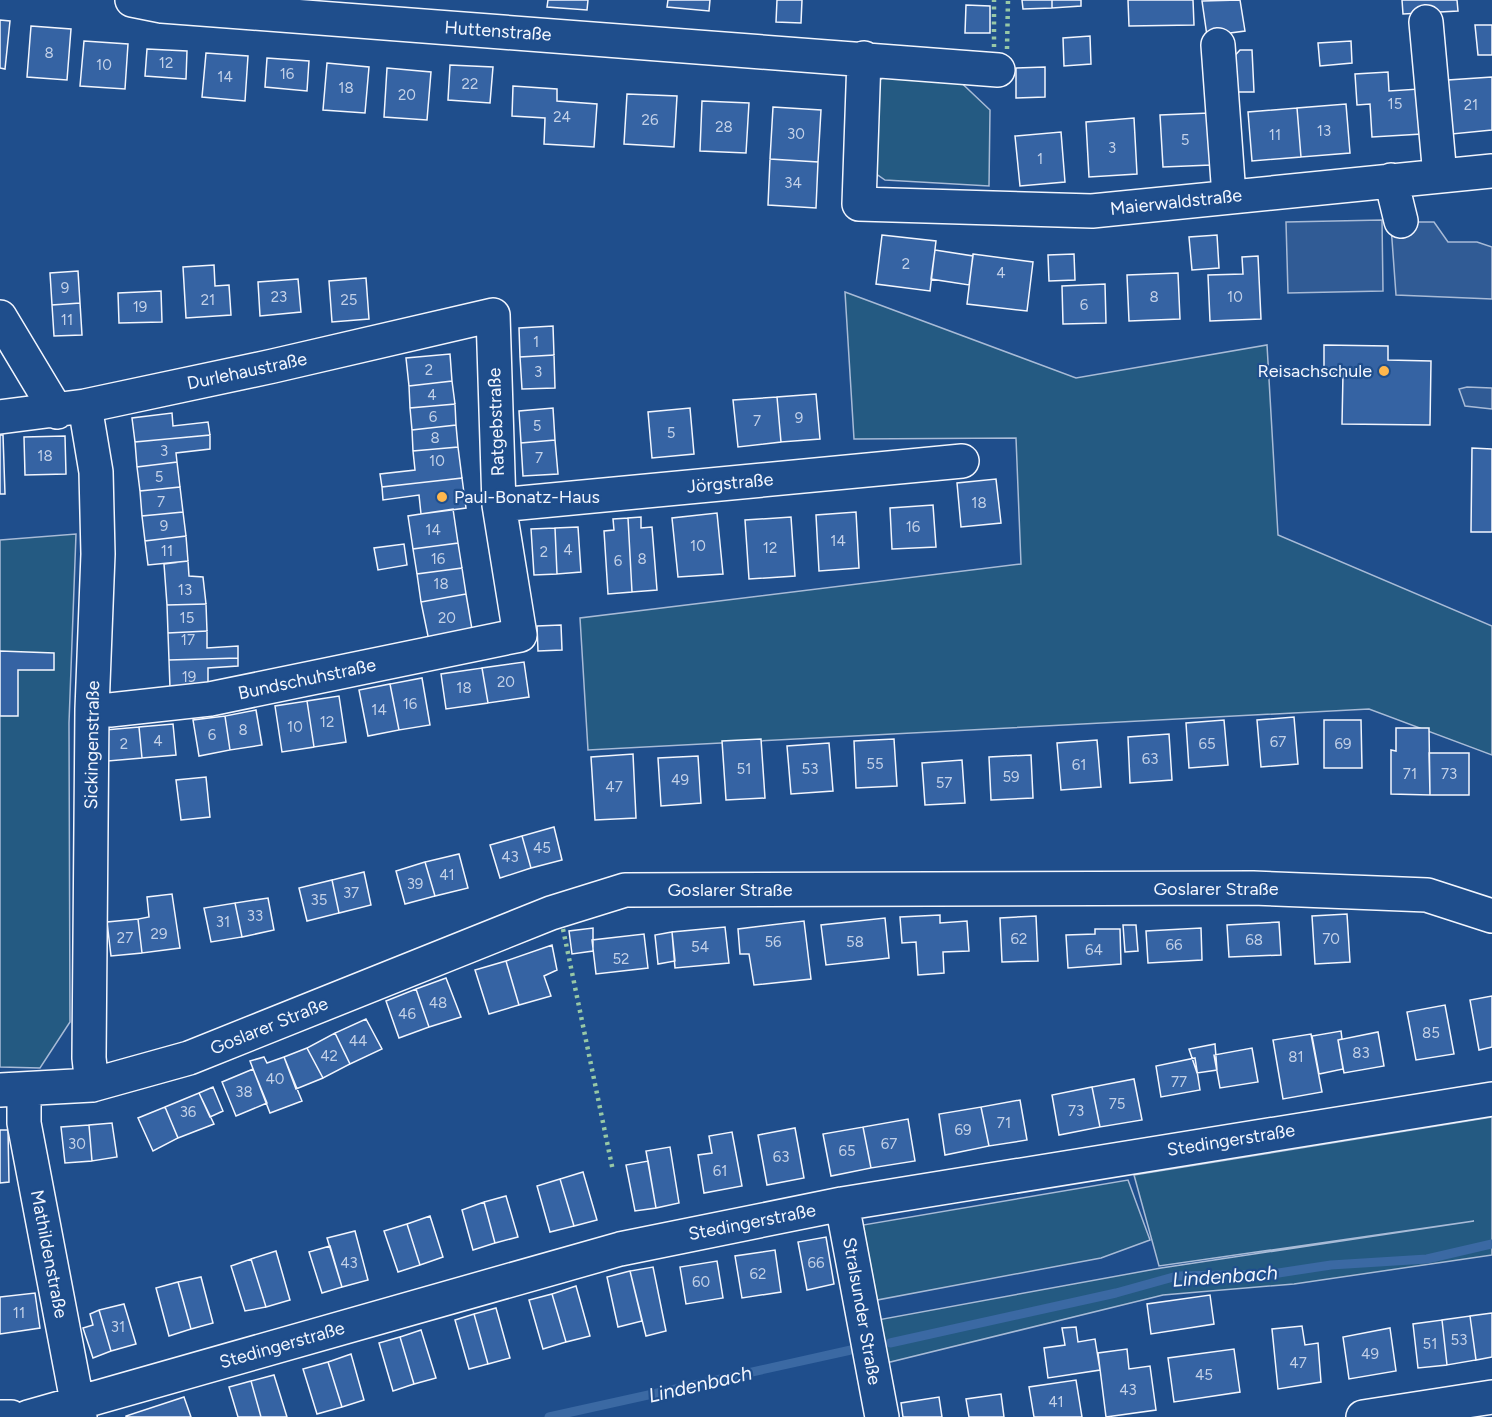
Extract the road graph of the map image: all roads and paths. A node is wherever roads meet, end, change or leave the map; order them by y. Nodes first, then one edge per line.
1 (132, 0) edge
2 (1426, 22) dead end
3 (1218, 45) dead end
4 (864, 58) junction
5 (998, 70) dead end
6 (1492, 171) edge
7 (1440, 176) junction
8 (1391, 180) junction
9 (1229, 196) junction
10 (1401, 221) dead end
11 (493, 315) joint
12 (0, 317) edge
13 (71, 409) junction
14 (0, 417) edge
15 (962, 461) dead end
16 (499, 506) junction
17 (520, 635) joint
18 (92, 709) junction
19 (1492, 916) edge
20 (92, 1085) junction
21 (12, 1090) edge
22 (1492, 1100) edge
23 (842, 1204) junction
24 (1492, 1396) edge
25 (79, 1411) edge
26 (0, 1417) edge
27 (11, 1417) edge
28 (28, 1417) edge
29 (882, 1417) edge
30 (1363, 1417) edge

1 - 4 street, Huttenstraße
2 - 7 street
3 - 9 street
4 - 5 street, Huttenstraße
4 - 9 street, Maierwaldstraße
6 - 7 street, Maierwaldstraße
7 - 8 street, Maierwaldstraße
8 - 9 street, Maierwaldstraße
8 - 10 street
11 - 13 street, Durlehaustraße
11 - 16 street, Ratgebstraße
12 - 13 street
13 - 14 street, Durlehaustraße
13 - 18 street, Sickingenstraße
15 - 16 street, Jörgstraße
16 - 17 street, Ratgebstraße
17 - 18 street, Bundschuhstraße
18 - 20 street, Sickingenstraße
19 - 20 street, Goslarer Straße
20 - 21 street, Goslarer Straße
21 - 25 street, Mathildenstraße
22 - 23 street, Stedingerstraße
23 - 25 street, Stedingerstraße
23 - 29 street, Stralsunder Straße
24 - 30 street
25 - 28 street, Stedingerstraße
26 - 27 street

